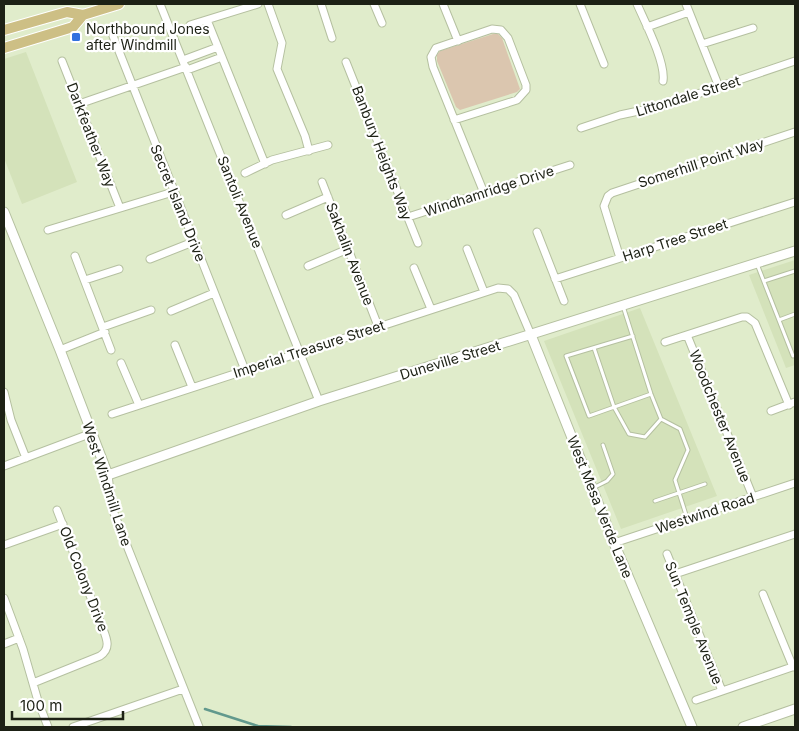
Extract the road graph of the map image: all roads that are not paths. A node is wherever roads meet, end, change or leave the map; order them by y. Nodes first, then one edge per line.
1 (160, 4) edge
2 (258, 4) edge
3 (268, 4) edge
4 (321, 4) edge
5 (374, 4) edge
6 (443, 4) edge
7 (580, 4) edge
8 (637, 4) edge
9 (686, 4) edge
10 (113, 5) edge
11 (689, 12) junction
12 (83, 15) junction
13 (207, 20) junction
14 (382, 23) dead end
15 (190, 25) dead end
16 (646, 27) junction
17 (753, 28) dead end
18 (4, 30) edge
19 (113, 36) dead end
20 (332, 38) dead end
21 (458, 41) junction
22 (702, 44) junction
23 (218, 47) junction
24 (4, 48) edge
25 (201, 53) junction
26 (222, 57) junction
27 (795, 61) edge
28 (62, 62) dead end
29 (346, 62) dead end
30 (206, 63) junction
31 (604, 64) dead end
32 (185, 66) junction
33 (662, 82) dead end
34 (719, 86) junction
35 (132, 87) junction
36 (79, 104) junction
37 (454, 120) junction
38 (581, 128) dead end
39 (795, 132) edge
40 (328, 145) dead end
41 (309, 151) junction
42 (265, 164) junction
43 (570, 165) dead end
44 (245, 173) dead end
45 (322, 182) dead end
46 (173, 192) junction
47 (484, 193) junction
48 (328, 197) junction
49 (795, 202) edge
50 (120, 208) junction
51 (4, 212) edge
52 (286, 214) dead end
53 (408, 217) junction
54 (48, 230) dead end
55 (537, 232) dead end
56 (193, 242) junction
57 (418, 243) dead end
58 (348, 249) junction
59 (467, 249) dead end
60 (795, 251) edge
61 (76, 256) dead end
62 (620, 258) junction
63 (150, 259) dead end
64 (757, 263) junction
65 (308, 266) dead end
66 (414, 268) dead end
67 (119, 269) dead end
68 (795, 271) edge
69 (555, 279) junction
70 (85, 280) junction
71 (764, 281) junction
72 (508, 288) joint
73 (484, 292) junction
74 (214, 293) junction
75 (564, 301) dead end
76 (623, 305) junction
77 (431, 309) junction
78 (151, 310) dead end
79 (171, 311) dead end
80 (795, 314) edge
81 (779, 320) junction
82 (378, 326) junction
83 (104, 330) junction
84 (531, 335) junction
85 (687, 335) junction
86 (633, 336) junction
87 (665, 342) dead end
88 (175, 345) dead end
89 (594, 348) junction
90 (60, 350) junction
91 (111, 350) dead end
92 (300, 352) junction
93 (795, 355) edge
94 (121, 363) dead end
95 (245, 370) junction
96 (192, 387) junction
97 (4, 392) edge
98 (651, 394) junction
99 (319, 401) junction
100 (792, 404) edge
101 (139, 405) junction
102 (614, 407) junction
103 (771, 411) dead end
104 (112, 414) dead end
105 (661, 419) junction
106 (92, 434) junction
107 (603, 445) dead end
108 (26, 458) junction
109 (4, 466) edge
110 (108, 475) junction
111 (795, 483) edge
112 (705, 484) dead end
113 (592, 488) junction
114 (679, 493) junction
115 (753, 497) junction
116 (655, 501) dead end
117 (58, 510) dead end
118 (687, 519) junction
119 (63, 524) junction
120 (795, 534) edge
121 (614, 543) junction
122 (4, 545) edge
123 (667, 554) dead end
124 (675, 574) junction
125 (763, 594) dead end
126 (4, 598) edge
127 (19, 638) junction
128 (4, 644) edge
129 (794, 666) edge
130 (33, 683) junction
131 (183, 689) junction
132 (722, 691) junction
133 (696, 700) dead end
134 (795, 709) edge
135 (48, 727) edge
136 (73, 727) edge
137 (198, 727) edge
138 (692, 727) edge
139 (743, 727) edge

1 - 32 street, Santoli Avenue
2 - 13 street
3 - 41 street
4 - 20 street
5 - 14 street
6 - 21 street
7 - 31 street
8 - 16 street
9 - 11 street
10 - 12 main road
11 - 16 street
11 - 22 street
12 - 18 main road
12 - 24 main road
13 - 15 street
13 - 23 street
16 - 33 street
17 - 22 street
19 - 35 street, Secret Island Drive
21 - 37 street
21 - 37 street
22 - 34 street
23 - 25 street
23 - 26 street
25 - 30 lane
25 - 32 street
26 - 30 street
26 - 42 street
27 - 34 street, Littondale Street
28 - 36 street, Darkfeather Way
29 - 53 street, Banbury Heights Way
30 - 32 street
32 - 35 street
32 - 92 street, Santoli Avenue
34 - 38 street, Littondale Street
35 - 36 street
35 - 46 street, Secret Island Drive
36 - 50 street, Darkfeather Way
37 - 47 street
39 - 62 street, Somerhill Point Way
40 - 41 street
41 - 42 street
42 - 44 street
43 - 47 street, Windhamridge Drive
45 - 48 street, Sakhalin Avenue
46 - 50 street
46 - 56 street, Secret Island Drive
47 - 53 street, Windhamridge Drive
48 - 52 street
48 - 58 street, Sakhalin Avenue
49 - 62 street, Harp Tree Street
50 - 54 street
51 - 90 street, West Windmill Lane
53 - 57 street, Banbury Heights Way
55 - 69 street
56 - 63 street
56 - 74 street, Secret Island Drive
58 - 65 street
58 - 82 street, Sakhalin Avenue
59 - 73 street
60 - 64 street, Duneville Street
61 - 70 street
62 - 69 street, Harp Tree Street
64 - 71 lane
64 - 76 street, Duneville Street
66 - 77 street
67 - 70 street
68 - 71 lane
69 - 75 street
70 - 83 street
71 - 81 lane
72 - 73 street, Imperial Treasure Street
72 - 84 street, West Mesa Verde Lane
73 - 77 street, Imperial Treasure Street
74 - 79 street
74 - 95 street, Secret Island Drive
76 - 84 street, Duneville Street
76 - 86 lane
77 - 82 street, Imperial Treasure Street
78 - 83 street
80 - 81 lane
81 - 93 lane
82 - 92 street, Imperial Treasure Street
83 - 90 street
83 - 91 street
84 - 99 street, Duneville Street
84 - 113 street, West Mesa Verde Lane
85 - 87 street
85 - 100 street
85 - 115 street, Woodchester Avenue
86 - 89 lane
86 - 98 lane
88 - 96 street
89 - 102 lane
89 - 102 lane
90 - 106 street, West Windmill Lane
92 - 95 street, Imperial Treasure Street
92 - 99 street, Santoli Avenue
94 - 101 street
95 - 96 street, Imperial Treasure Street
96 - 101 street, Imperial Treasure Street
97 - 108 street
98 - 102 lane
98 - 105 lane
99 - 110 street, Duneville Street
100 - 103 street
101 - 104 street, Imperial Treasure Street
102 - 105 lane
105 - 114 lane
106 - 108 street
106 - 110 street, West Windmill Lane
107 - 113 lane
108 - 109 street
110 - 131 street, West Windmill Lane
111 - 115 street, Westwind Road
112 - 114 lane
113 - 121 street, West Mesa Verde Lane
114 - 116 lane
114 - 118 lane
115 - 118 street, Westwind Road
117 - 119 street, Old Colony Drive
118 - 121 street, Westwind Road
119 - 122 street
119 - 130 street, Old Colony Drive
120 - 124 street
121 - 138 street, West Mesa Verde Lane
123 - 124 street, Sun Temple Avenue
124 - 132 street, Sun Temple Avenue
125 - 129 street
126 - 127 street
127 - 128 street
127 - 130 street
129 - 132 street
130 - 135 street
131 - 136 street
131 - 137 street, West Windmill Lane
132 - 133 street
134 - 139 street

